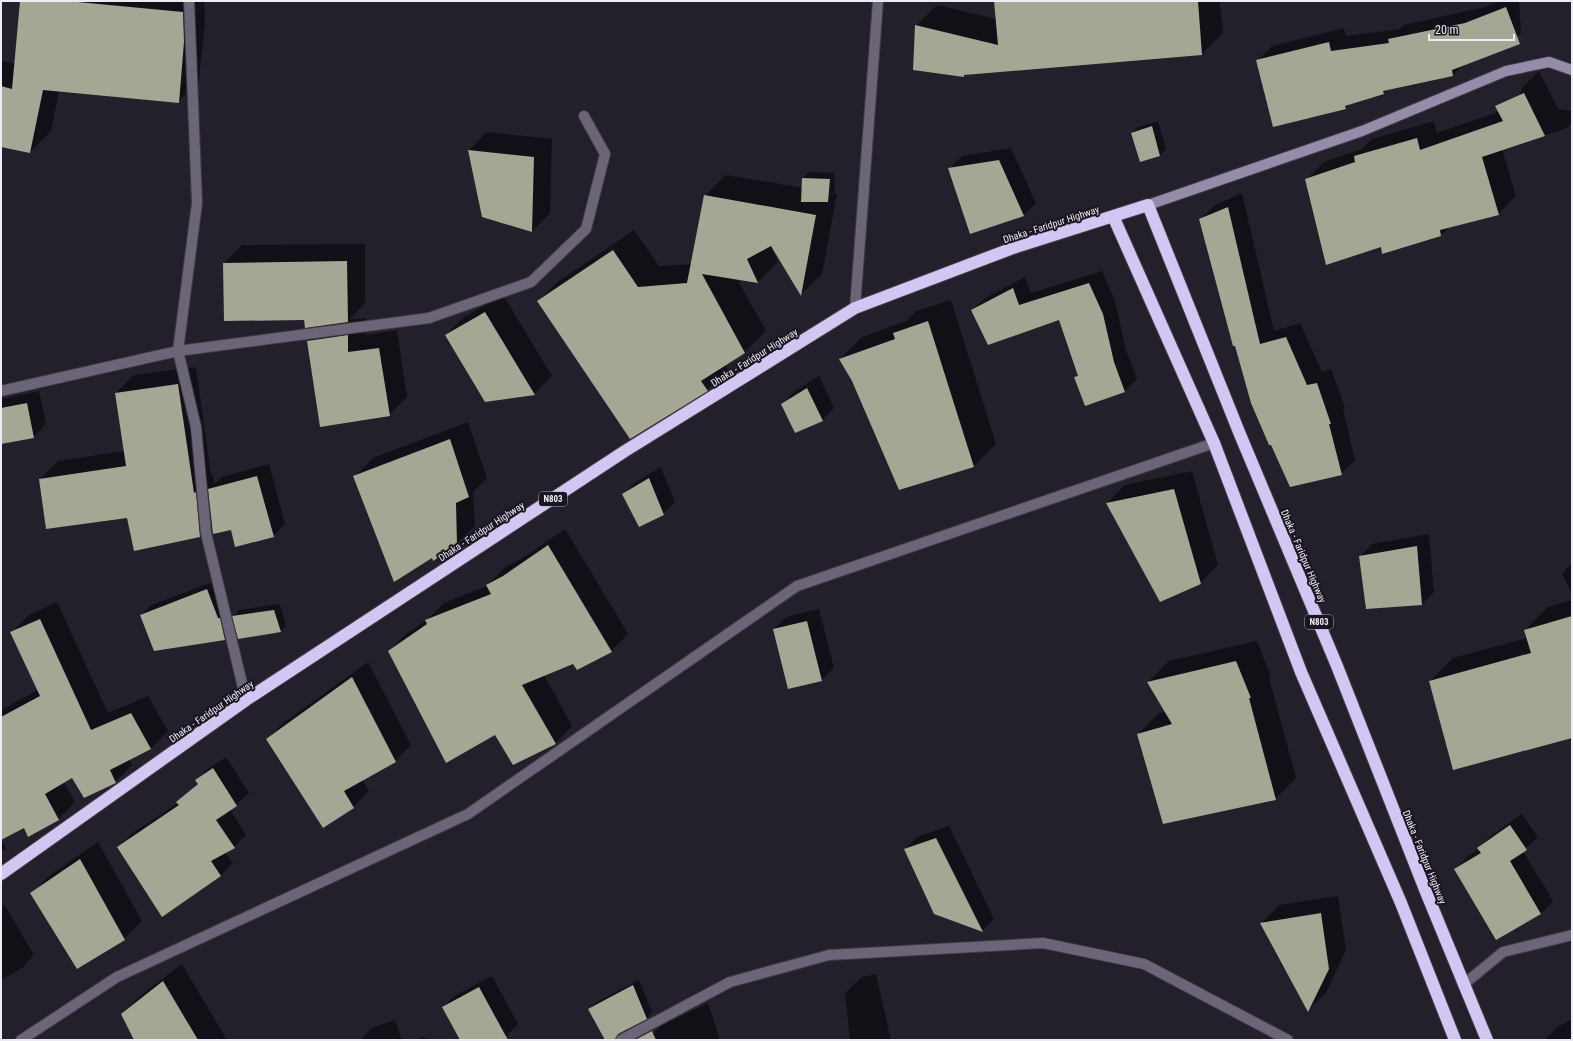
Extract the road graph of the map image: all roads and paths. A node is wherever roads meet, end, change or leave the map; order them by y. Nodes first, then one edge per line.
1 (189, 1) edge
2 (878, 1) edge
3 (1572, 70) edge
4 (584, 116) dead end
5 (1148, 205) junction
6 (1113, 216) junction
7 (855, 308) junction
8 (178, 351) junction
9 (1, 392) edge
10 (1214, 443) junction
11 (246, 700) junction
12 (1, 874) edge
13 (1572, 935) edge
14 (1463, 985) junction
15 (32, 1037) edge
16 (21, 1040) edge
17 (622, 1040) edge
18 (1288, 1040) edge
19 (1455, 1040) edge
20 (1487, 1040) edge

1 - 8 street
2 - 7 street
3 - 5 main road
4 - 8 street
5 - 6 highway, Dhaka - Faridpur Highway / N803
5 - 14 highway, Dhaka - Faridpur Highway / N803
6 - 7 highway, Dhaka - Faridpur Highway / N803
6 - 10 highway, Dhaka - Faridpur Highway
7 - 11 highway, Dhaka - Faridpur Highway / N803
8 - 9 street
8 - 11 street
10 - 15 street
10 - 19 highway, Dhaka - Faridpur Highway
11 - 12 highway, Dhaka - Faridpur Highway / N803
13 - 14 street
14 - 20 highway, Dhaka - Faridpur Highway / N803
15 - 16 street
17 - 18 street

